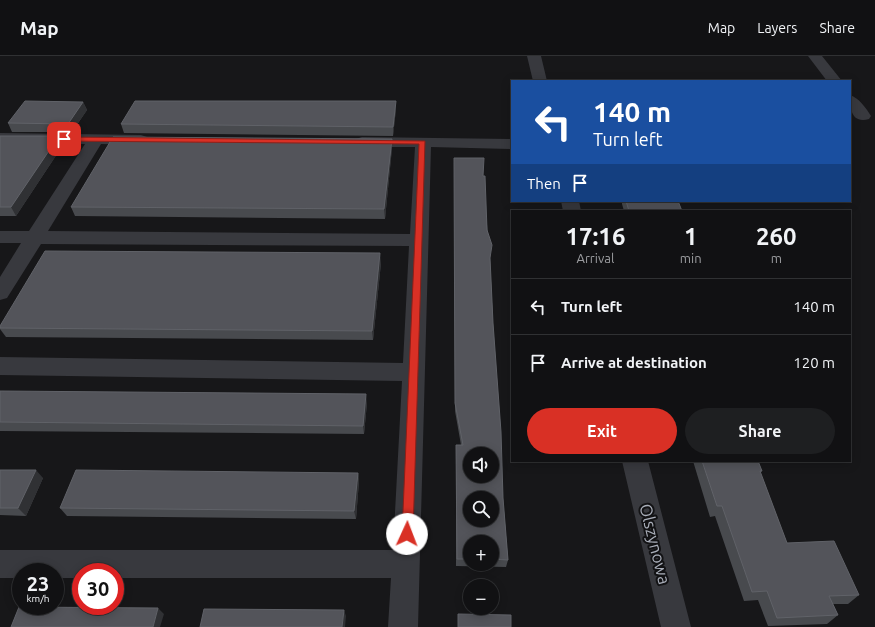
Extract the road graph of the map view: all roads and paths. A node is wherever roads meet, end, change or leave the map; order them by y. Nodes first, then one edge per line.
1 (534, 56) edge
2 (815, 56) edge
3 (540, 80) edge
4 (834, 80) edge
5 (851, 101) edge
6 (863, 116) dead end
7 (0, 138) edge
8 (96, 140) junction
9 (154, 140) edge
10 (344, 142) edge
11 (423, 142) junction
12 (511, 144) edge
13 (0, 237) edge
14 (34, 238) junction
15 (418, 240) junction
16 (0, 293) edge
17 (0, 366) edge
18 (414, 372) junction
19 (635, 462) edge
20 (0, 564) edge
21 (406, 564) junction
22 (403, 627) edge
23 (676, 627) edge

1 - 3 street
2 - 4 street
5 - 6 street
7 - 8 street
8 - 9 street
8 - 14 street
10 - 11 street
11 - 12 street
11 - 15 street
13 - 14 street
14 - 15 street
14 - 16 street
15 - 18 street
17 - 18 street
18 - 21 street
19 - 23 street, Olszynowa
20 - 21 street
21 - 22 street

